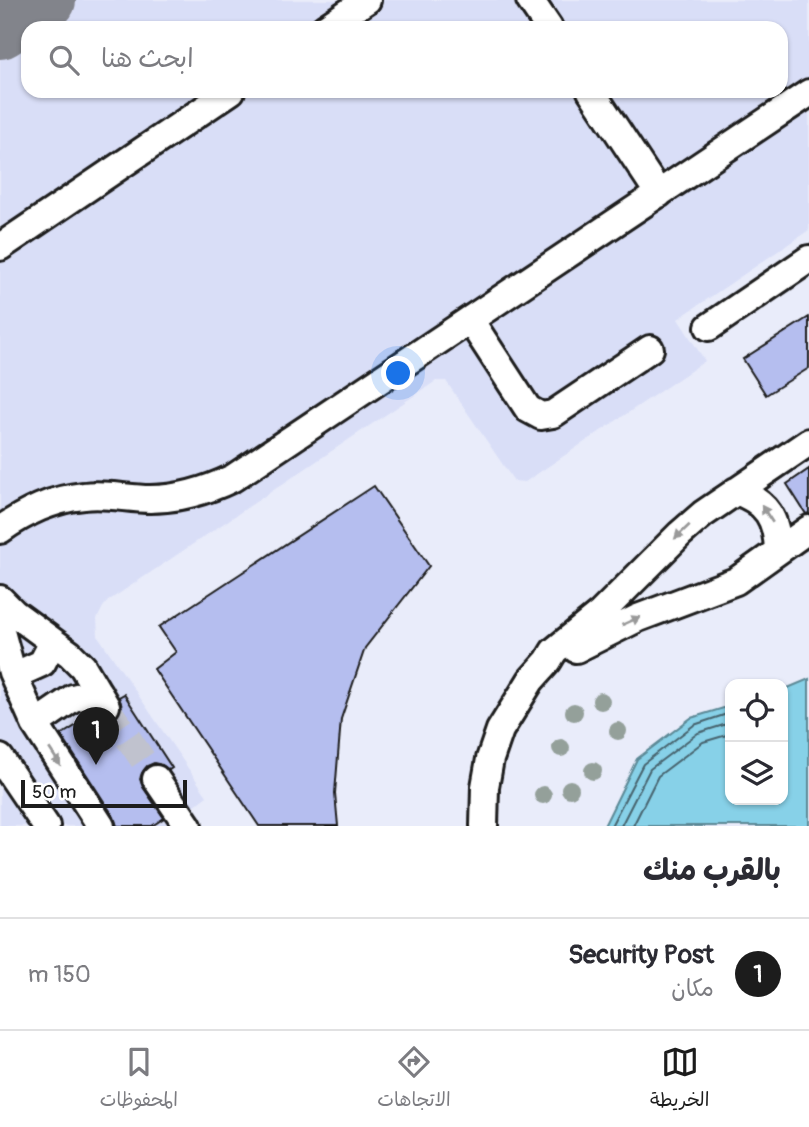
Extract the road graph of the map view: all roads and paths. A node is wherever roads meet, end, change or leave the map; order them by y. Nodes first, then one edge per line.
1 (367, 0) edge
2 (530, 0) edge
3 (336, 21) edge
4 (544, 21) edge
5 (809, 93) edge
6 (221, 98) edge
7 (596, 98) edge
8 (659, 194) junction
9 (0, 247) edge
10 (809, 260) edge
11 (470, 320) junction
12 (709, 327) dead end
13 (650, 349) dead end
14 (809, 442) edge
15 (736, 491) junction
16 (809, 529) edge
17 (0, 530) edge
18 (778, 551) junction
19 (0, 599) edge
20 (0, 628) edge
21 (53, 642) junction
22 (548, 661) junction
23 (12, 672) junction
24 (35, 724) junction
25 (0, 758) edge
26 (156, 779) tunnel mouth
27 (46, 826) edge
28 (102, 826) edge
29 (188, 826) edge
30 (484, 826) edge

1 - 3 lane
2 - 4 lane
5 - 8 lane
6 - 9 lane
7 - 8 lane
8 - 11 lane
10 - 12 lane
11 - 13 lane
11 - 17 lane
14 - 15 lane
18 -> 15 lane
15 -> 22 lane
16 - 18 lane
22 -> 18 lane
19 - 21 lane
20 - 23 lane
21 - 23 lane
21 - 24 lane
22 - 30 lane
23 - 24 lane
24 -> 28 lane
25 - 27 lane
26 - 29 lane

